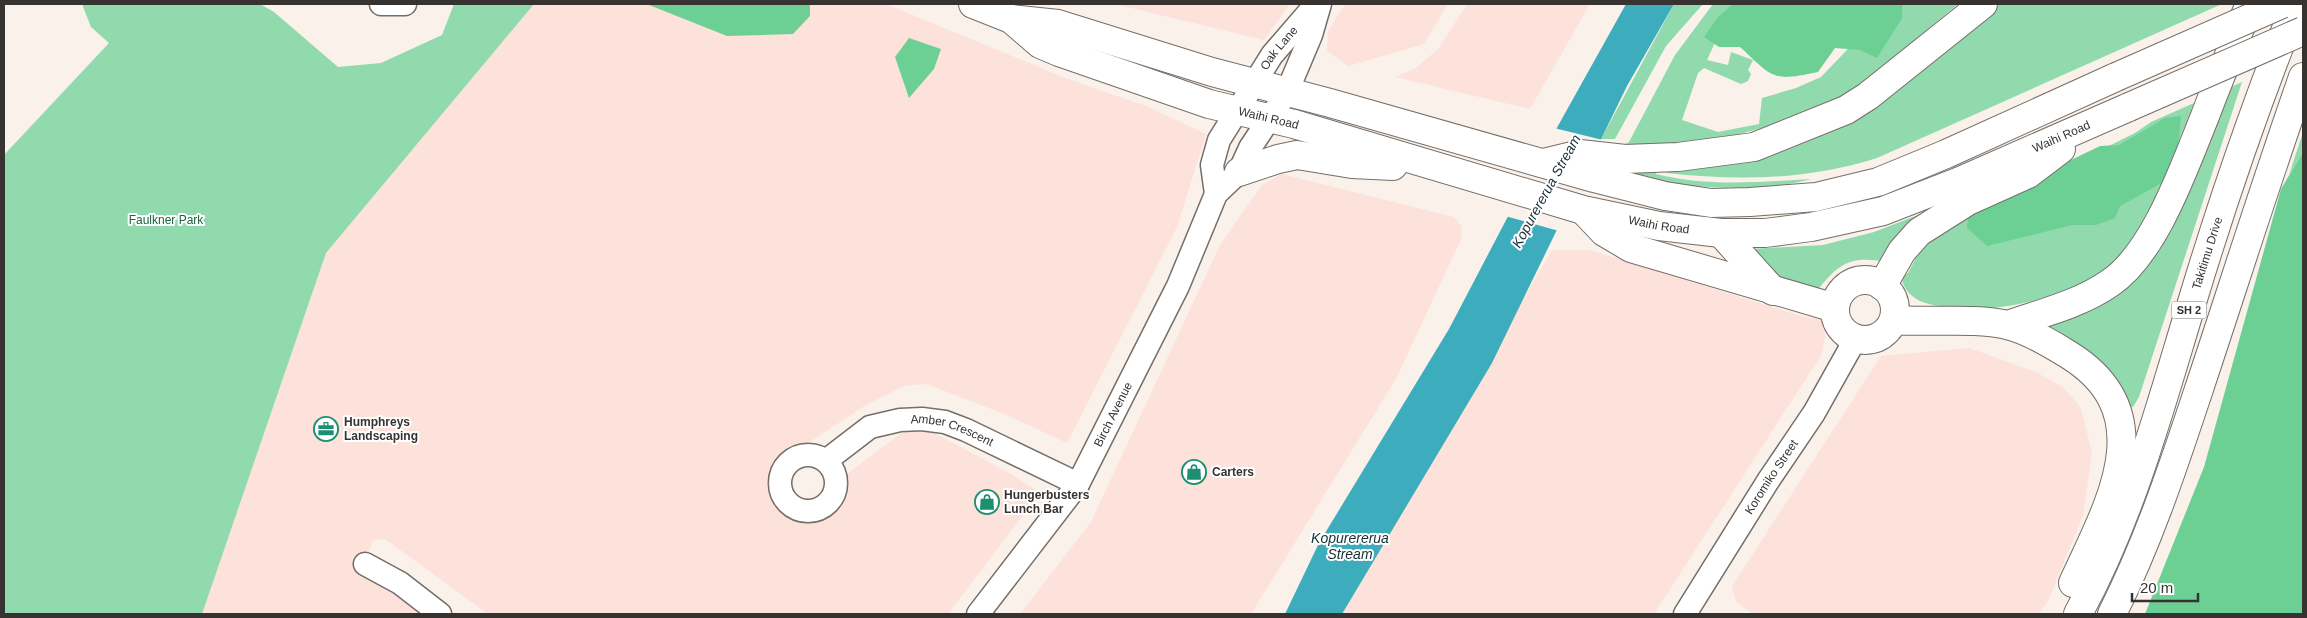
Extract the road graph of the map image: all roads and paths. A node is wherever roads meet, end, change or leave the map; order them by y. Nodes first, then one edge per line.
1 (381, 4) edge
2 (405, 4) edge
3 (973, 4) edge
4 (1316, 4) edge
5 (1320, 4) edge
6 (1983, 4) edge
7 (2249, 4) edge
8 (2282, 4) edge
9 (2296, 4) edge
10 (2303, 31) edge
11 (2303, 77) edge
12 (1245, 97) junction
13 (1278, 105) junction
14 (2092, 125) junction
15 (1432, 167) junction
16 (1597, 167) junction
17 (1239, 172) junction
18 (1216, 194) junction
19 (1583, 210) junction
20 (1721, 233) junction
21 (1882, 286) junction
22 (1773, 291) junction
23 (1835, 308) junction
24 (1894, 320) junction
25 (2008, 325) junction
26 (1856, 338) junction
27 (828, 460) dead end
28 (1078, 484) junction
29 (365, 564) dead end
30 (1694, 611) edge
31 (440, 614) edge
32 (978, 614) edge
33 (2059, 614) edge
34 (2078, 614) edge
35 (2112, 614) edge

1 - 2 street
3 - 12 main road, Waihi Road
4 - 12 street, Oak Lane
5 - 13 street, Oak Lane
6 - 16 main road
7 - 25 main road
8 - 16 main road, bridge
9 - 34 main road, Takitimu Drive / SH 2
10 - 14 main road, Waihi Road, bridge
11 - 35 main road, SH 2
12 - 13 main road, Waihi Road
12 - 18 street
13 - 15 main road, Waihi Road
13 - 16 main road, Waihi Road
13 - 17 street, Birch Avenue
14 - 20 main road, Waihi Road
14 - 21 main road
15 - 17 main road
15 - 19 main road, Waihi Road
17 - 18 street, Birch Avenue
18 - 28 street, Birch Avenue
19 - 20 main road, Waihi Road
19 - 22 main road
20 - 22 main road
21 - 23 main road
21 - 24 main road
22 - 23 main road
23 - 26 main road
24 - 25 main road
24 - 26 main road
25 - 33 main road
26 - 30 street, Koromiko Street
27 - 28 street, Amber Crescent
28 - 32 street, Birch Avenue
29 - 31 street

